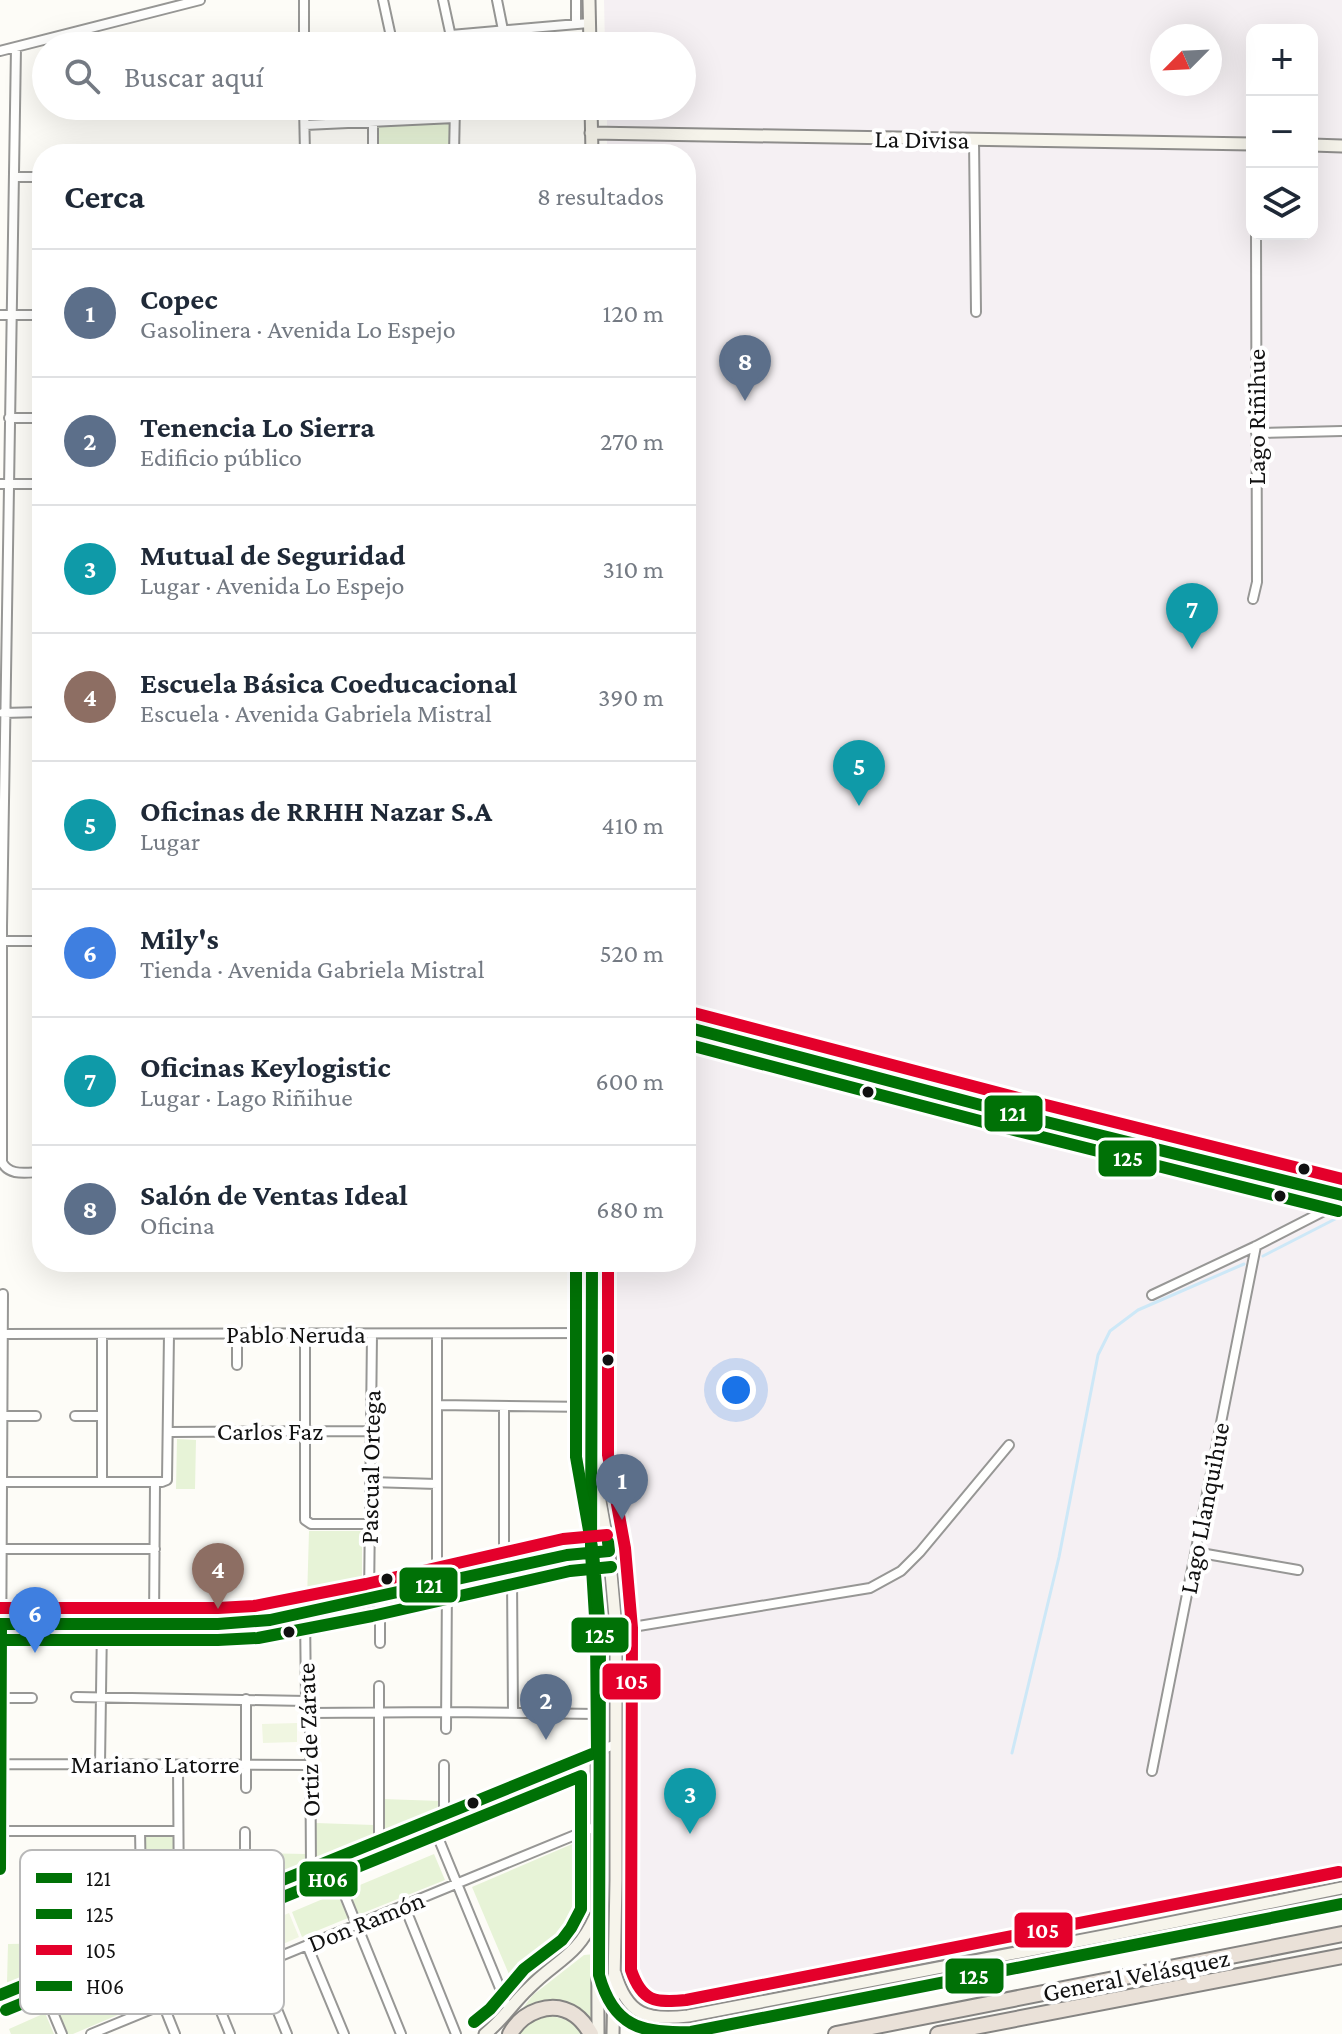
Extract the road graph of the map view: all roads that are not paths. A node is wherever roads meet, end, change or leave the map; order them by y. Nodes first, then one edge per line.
1 (200, 0) edge
2 (304, 0) edge
3 (383, 0) edge
4 (443, 0) edge
5 (497, 0) edge
6 (576, 0) edge
7 (589, 0) edge
8 (583, 23) junction
9 (503, 30) junction
10 (75, 32) edge
11 (304, 32) edge
12 (390, 32) edge
13 (450, 32) edge
14 (482, 32) edge
15 (586, 32) edge
16 (32, 43) edge
17 (16, 47) junction
18 (0, 51) edge
19 (305, 120) edge
20 (414, 120) edge
21 (455, 120) edge
22 (591, 120) edge
23 (393, 121) joint
24 (373, 122) junction
25 (305, 125) junction
26 (591, 133) junction
27 (974, 140) junction
28 (305, 144) edge
29 (373, 144) edge
30 (454, 144) edge
31 (592, 144) edge
32 (1246, 144) edge
33 (1318, 145) edge
34 (1342, 146) edge
35 (14, 177) junction
36 (32, 177) edge
37 (1256, 240) edge
38 (976, 312) dead end
39 (0, 315) edge
40 (11, 315) junction
41 (32, 315) edge
42 (9, 418) junction
43 (32, 418) edge
44 (1342, 431) edge
45 (1256, 433) junction
46 (4, 484) edge
47 (32, 484) edge
48 (1253, 599) dead end
49 (32, 712) edge
50 (2, 713) edge
51 (1, 941) edge
52 (32, 941) edge
53 (696, 1030) edge
54 (1, 1138) edge
55 (32, 1172) edge
56 (1340, 1194) edge
57 (1256, 1246) junction
58 (592, 1272) edge
59 (3, 1294) dead end
60 (1152, 1295) dead end
61 (592, 1333) junction
62 (1, 1334) edge
63 (102, 1334) junction
64 (169, 1334) junction
65 (237, 1334) junction
66 (305, 1334) junction
67 (372, 1334) junction
68 (437, 1334) junction
69 (237, 1365) dead end
70 (437, 1405) junction
71 (504, 1406) junction
72 (592, 1407) junction
73 (1, 1416) edge
74 (36, 1416) dead end
75 (75, 1416) dead end
76 (102, 1416) junction
77 (305, 1431) junction
78 (371, 1431) junction
79 (169, 1432) junction
80 (1009, 1445) dead end
81 (592, 1456) junction
82 (1, 1482) edge
83 (102, 1482) junction
84 (155, 1482) junction
85 (370, 1482) junction
86 (437, 1484) junction
87 (370, 1524) junction
88 (1, 1549) edge
89 (155, 1549) junction
90 (609, 1551) junction
91 (591, 1552) junction
92 (1195, 1552) junction
93 (508, 1568) junction
94 (1298, 1570) dead end
95 (442, 1583) junction
96 (375, 1598) junction
97 (305, 1613) junction
98 (1, 1624) edge
99 (102, 1624) junction
100 (154, 1624) junction
101 (616, 1628) junction
102 (596, 1633) junction
103 (380, 1643) dead end
104 (379, 1686) dead end
105 (76, 1697) dead end
106 (101, 1697) junction
107 (0, 1698) edge
108 (32, 1698) dead end
109 (246, 1699) junction
110 (306, 1701) junction
111 (379, 1712) junction
112 (446, 1712) junction
113 (309, 1713) junction
114 (513, 1713) junction
115 (597, 1714) junction
116 (446, 1729) dead end
117 (616, 1744) junction
118 (597, 1752) junction
119 (0, 1764) edge
120 (100, 1764) junction
121 (178, 1765) junction
122 (246, 1765) junction
123 (310, 1765) junction
124 (444, 1765) dead end
125 (1152, 1771) dead end
126 (246, 1788) dead end
127 (444, 1812) junction
128 (430, 1818) junction
129 (597, 1826) junction
130 (0, 1831) edge
131 (140, 1831) junction
132 (178, 1831) junction
133 (245, 1832) dead end
134 (379, 1839) junction
135 (140, 1850) edge
136 (178, 1850) edge
137 (245, 1850) edge
138 (330, 1859) junction
139 (311, 1867) junction
140 (0, 1869) edge
141 (284, 1878) edge
142 (457, 1883) junction
143 (597, 1887) junction
144 (616, 1887) junction
145 (1342, 1888) edge
146 (404, 1905) junction
147 (597, 1913) junction
148 (356, 1925) junction
149 (1342, 1933) edge
150 (580, 1944) junction
151 (307, 1945) junction
152 (597, 1945) junction
153 (284, 1955) edge
154 (1342, 1956) edge
155 (615, 1973) junction
156 (20, 1987) edge
157 (0, 1995) edge
158 (614, 2005) junction
159 (509, 2010) junction
160 (1054, 2011) junction
161 (54, 2014) edge
162 (140, 2014) edge
163 (167, 2014) edge
164 (222, 2014) edge
165 (279, 2014) edge
166 (114, 2025) junction
167 (62, 2034) edge
168 (91, 2034) edge
169 (118, 2034) edge
170 (175, 2034) edge
171 (230, 2034) edge
172 (287, 2034) edge
173 (344, 2034) edge
174 (401, 2034) edge
175 (456, 2034) edge
176 (485, 2034) edge
177 (510, 2034) edge
178 (591, 2034) edge
179 (598, 2034) edge
180 (613, 2034) edge
181 (836, 2034) edge
182 (938, 2034) edge
183 (978, 2034) edge

1 - 10 street
2 - 11 street
3 - 12 street
4 - 13 street
5 - 9 street
6 - 8 street
7 - 8 street
8 - 9 street
8 - 15 street
9 - 14 street
16 - 17 street
17 - 18 street
17 - 35 street
19 - 25 street
20 - 23 street
21 - 30 street
22 - 26 street
23 - 24 street
24 - 25 street
24 - 29 street
25 - 28 street
26 - 27 street, La Divisa
26 - 31 street
27 - 32 street, La Divisa
27 - 38 street
33 - 34 street
35 - 36 street
35 - 40 street
37 - 45 street, Lago Riñihue
39 - 40 street
40 - 41 street
40 - 42 street
42 - 43 street
42 - 46 street
44 - 45 street
45 - 48 street, Lago Riñihue
46 - 47 street
46 - 50 street
49 - 50 street
50 - 51 street
51 - 52 street
51 - 54 street
53 - 56 street
54 - 55 street
56 - 57 street
57 - 60 street
57 - 92 street, Lago Llanquihue
58 - 61 street
59 - 62 street
61 - 68 street, Pablo Neruda
61 - 72 street
62 - 63 street, Pablo Neruda
62 - 73 street
63 - 64 street, Pablo Neruda
63 - 76 street
64 - 65 street, Pablo Neruda
64 - 79 street
65 - 66 street, Pablo Neruda
65 - 69 street
66 - 67 street, Pablo Neruda
66 - 77 street
67 - 68 street, Pablo Neruda
67 - 78 street, Pascual Ortega
68 - 70 street
70 - 71 street
70 - 86 street
71 - 72 street
71 - 93 street
72 - 81 street
73 - 74 street
73 - 82 street
75 - 76 street
76 - 83 street
77 - 78 street, Carlos Faz
77 - 79 street, Carlos Faz
77 - 87 street
78 - 85 street, Pascual Ortega
79 - 84 street
80 - 101 street
81 - 90 street
81 - 91 street
82 - 83 street
82 - 88 street
83 - 84 street
84 - 89 street
85 - 86 street
85 - 87 street, Pascual Ortega
86 - 95 street
87 - 96 street, Pascual Ortega
88 - 89 street
88 - 98 street
89 - 100 street
90 - 91 street
90 - 101 street
91 - 93 street
91 - 102 street
92 - 94 street
92 - 125 street, Lago Llanquihue
93 - 95 street
93 - 114 street
95 - 96 street
95 - 112 street
96 - 97 street
96 - 103 street, Pascual Ortega
97 - 100 street
97 - 110 street, Ortiz de Zárate
98 - 99 street
98 - 107 street
99 - 100 street
99 - 106 street
101 - 102 street
101 - 117 street
102 - 115 street
104 - 111 street
105 - 106 street
106 - 109 street
106 - 120 street
107 - 108 street
107 - 119 street
109 - 110 street
109 - 122 street
110 - 113 street, Ortiz de Zárate
111 - 112 street
111 - 113 street
111 - 134 street
112 - 114 street
112 - 116 street
113 - 123 street, Ortiz de Zárate
114 - 115 street
115 - 118 street
117 - 118 street
117 - 144 street
118 - 127 street
118 - 129 street
119 - 120 street, Mariano Latorre
119 - 130 street
120 - 121 street, Mariano Latorre
121 - 122 street, Mariano Latorre
121 - 132 street
122 - 123 street, Mariano Latorre
122 - 126 street
123 - 139 street, Ortiz de Zárate
124 - 127 street
127 - 128 street
128 - 134 street
128 - 142 street
129 - 142 street, Don Ramón
129 - 143 street
130 - 131 street
130 - 140 street
131 - 132 street
131 - 135 street
132 - 136 street
133 - 137 street
134 - 138 street
138 - 139 street
138 - 148 street
139 - 141 street
142 - 146 street, Don Ramón
142 - 159 street
143 - 144 street
143 - 147 street
144 - 155 street
145 - 155 street
146 - 148 street, Don Ramón
146 - 175 street
147 - 150 street
147 - 152 street
148 - 151 street, Don Ramón
148 - 174 street
149 - 181 highway, General Velásquez
150 - 152 street
150 - 159 street
151 - 153 street, Don Ramón
151 - 173 street
152 - 158 street
152 - 179 street
154 - 160 highway, General Velásquez
155 - 158 street
156 - 157 street
158 - 180 street
159 - 176 street
160 - 182 highway, General Velásquez
160 - 183 highway
161 - 167 street
162 - 166 street, Don Ramón
163 - 170 street
164 - 171 street
165 - 172 street
166 - 168 street, Don Ramón
166 - 169 street
177 - 178 highway

